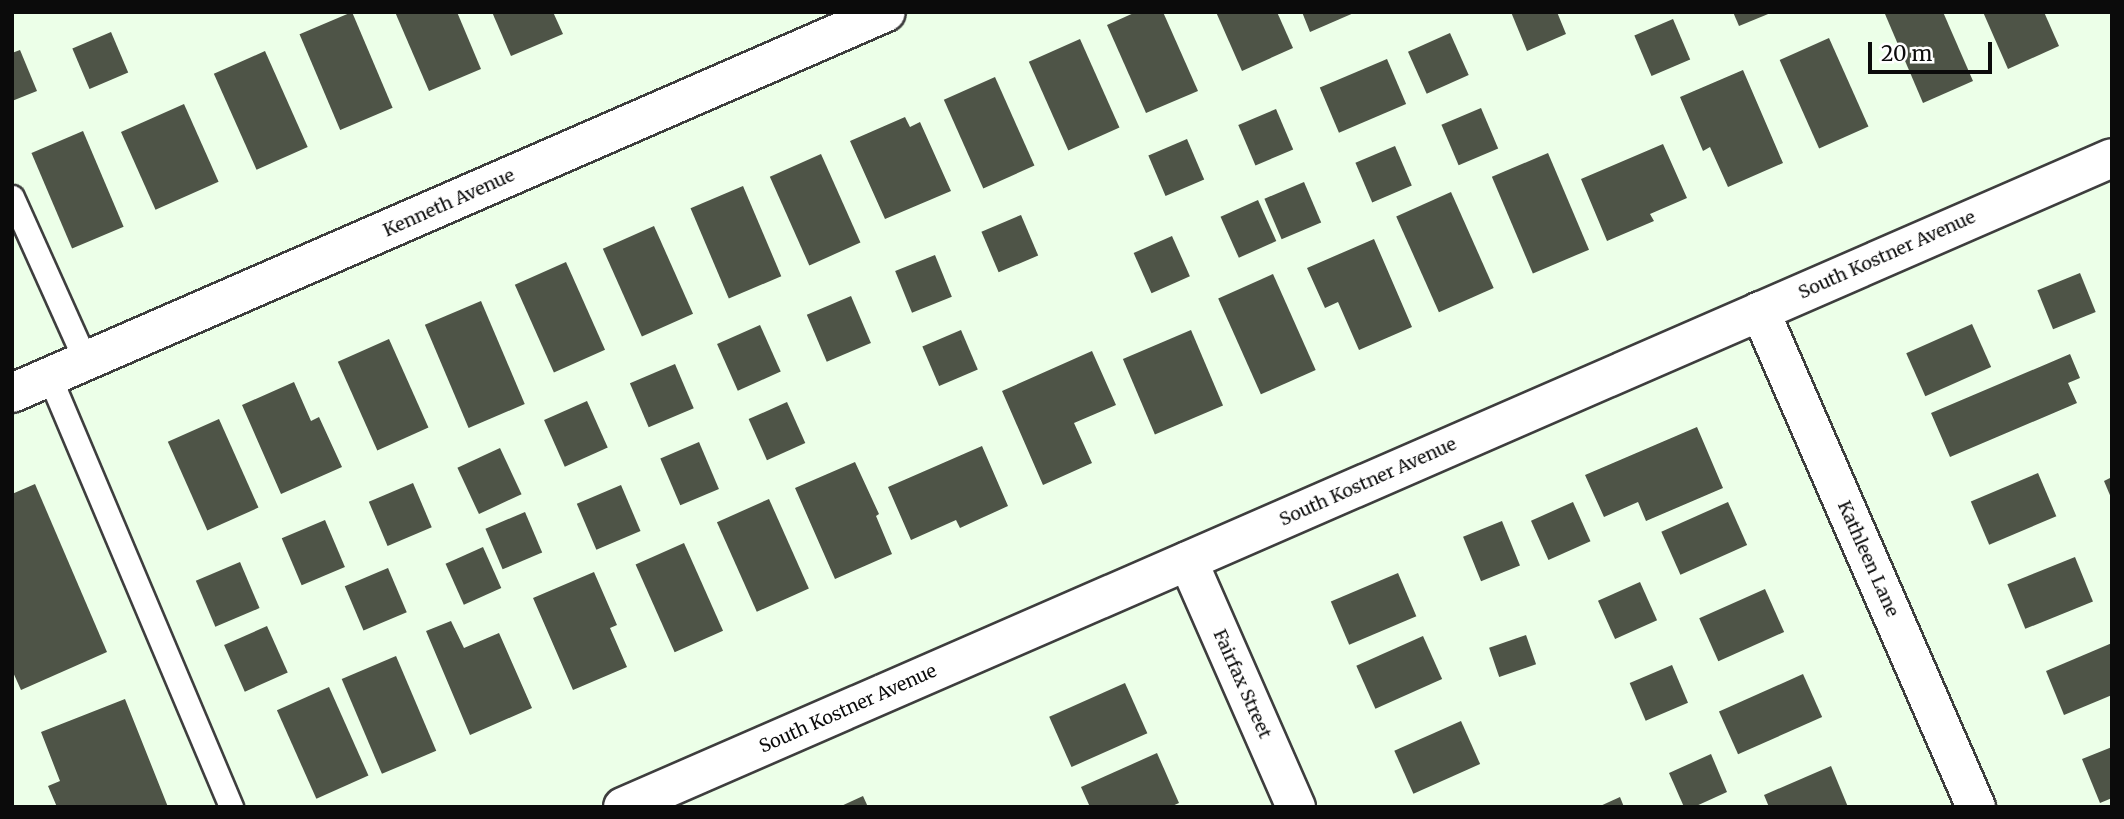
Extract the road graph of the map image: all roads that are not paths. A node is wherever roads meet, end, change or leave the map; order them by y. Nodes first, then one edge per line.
1 (886, 12) edge
2 (2112, 158) edge
3 (12, 197) edge
4 (1760, 311) junction
5 (86, 362) junction
6 (50, 377) junction
7 (12, 393) edge
8 (1188, 561) junction
9 (647, 802) edge
10 (231, 807) edge
11 (1296, 807) edge
12 (1976, 807) edge

1 - 5 street, Kenneth Avenue
2 - 4 street, South Kostner Avenue
3 - 5 lane
4 - 8 street, South Kostner Avenue
4 - 12 street, Kathleen Lane
5 - 6 street, Kenneth Avenue
6 - 7 street, Kenneth Avenue
6 - 10 lane
8 - 9 street, South Kostner Avenue
8 - 11 street, Fairfax Street

